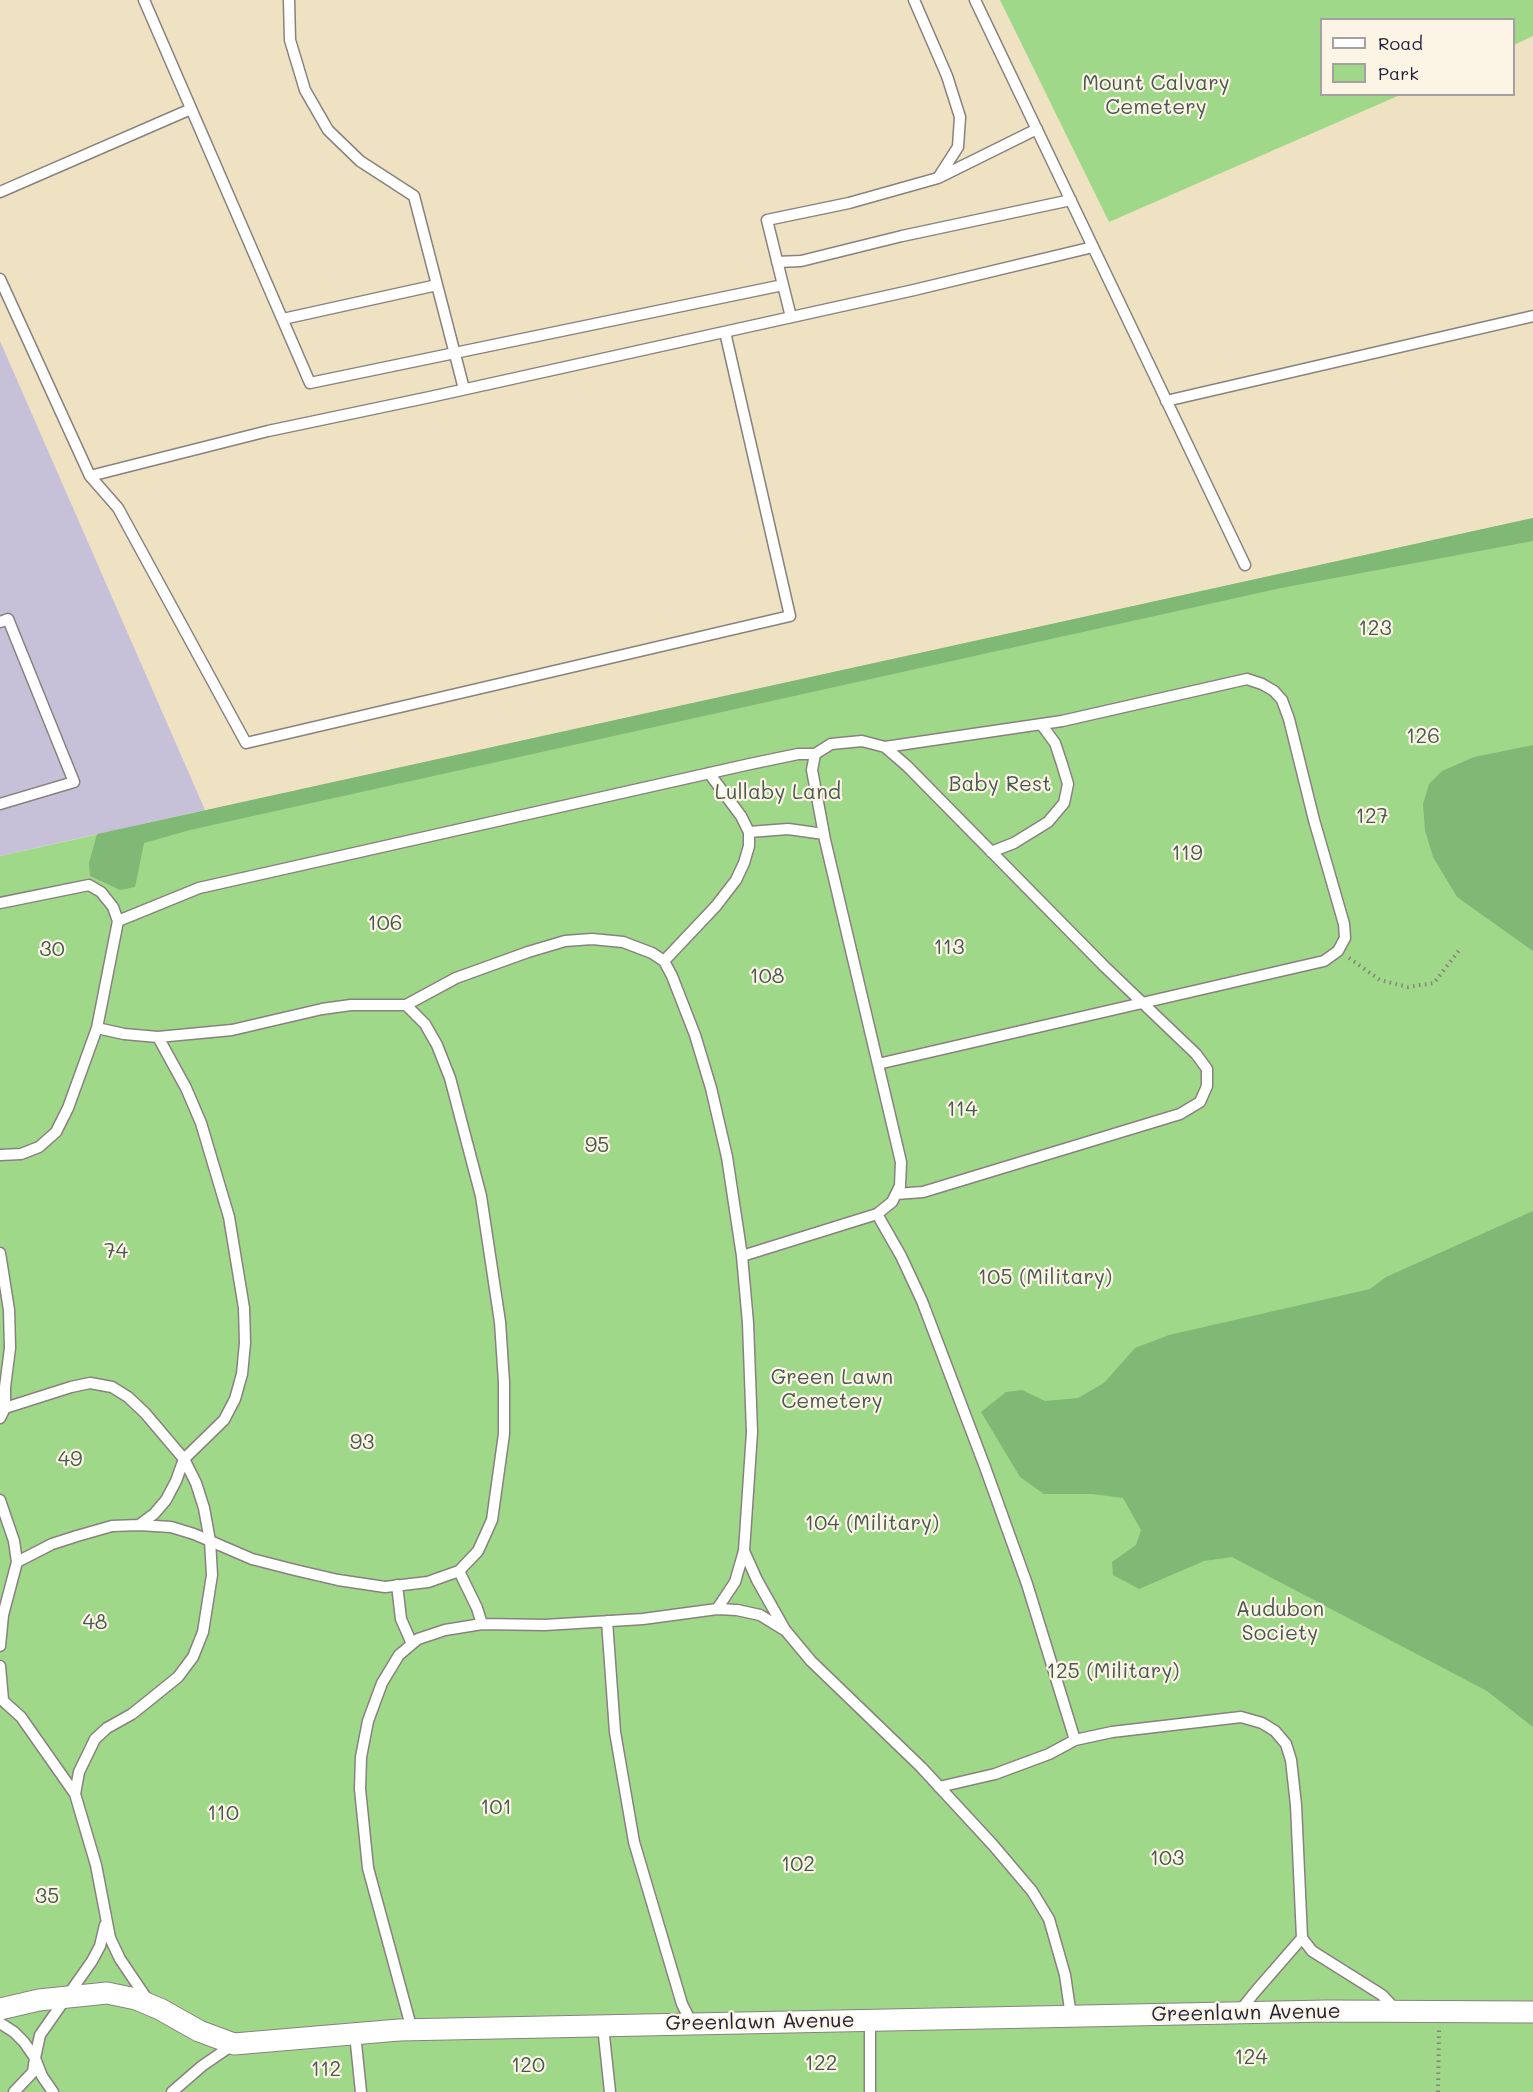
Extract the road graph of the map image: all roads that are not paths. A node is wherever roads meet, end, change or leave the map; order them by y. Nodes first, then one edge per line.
1 (144, 0) edge
2 (289, 0) edge
3 (914, 0) edge
4 (975, 0) edge
5 (191, 109) junction
6 (1037, 129) junction
7 (938, 178) junction
8 (0, 192) edge
9 (1071, 200) junction
10 (1093, 247) junction
11 (777, 262) junction
12 (0, 279) edge
13 (437, 285) junction
14 (783, 285) junction
15 (1533, 316) edge
16 (791, 317) junction
17 (283, 319) junction
18 (725, 332) junction
19 (454, 352) junction
20 (464, 389) junction
21 (1166, 401) junction
22 (90, 476) junction
23 (1245, 565) dead end
24 (0, 622) edge
25 (1041, 724) junction
26 (885, 747) junction
27 (815, 754) junction
28 (709, 773) junction
29 (0, 804) edge
30 (749, 832) junction
31 (824, 834) junction
32 (991, 852) junction
33 (0, 903) edge
34 (118, 921) junction
35 (664, 961) junction
36 (1143, 1004) junction
37 (406, 1005) junction
38 (97, 1028) junction
39 (158, 1037) junction
40 (878, 1064) junction
41 (0, 1155) edge
42 (896, 1194) junction
43 (877, 1214) junction
44 (0, 1253) edge
45 (742, 1256) junction
46 (2, 1413) edge
47 (184, 1460) junction
48 (0, 1500) edge
49 (139, 1524) junction
50 (210, 1541) junction
51 (744, 1551) junction
52 (16, 1562) junction
53 (459, 1571) junction
54 (398, 1585) junction
55 (717, 1609) junction
56 (607, 1621) junction
57 (482, 1624) junction
58 (786, 1631) junction
59 (412, 1644) junction
60 (0, 1646) edge
61 (0, 1666) edge
62 (2, 1699) edge
63 (1075, 1740) junction
64 (939, 1787) junction
65 (75, 1794) junction
66 (106, 1920) junction
67 (1302, 1938) junction
68 (66, 1997) junction
69 (150, 2005) junction
70 (0, 2009) edge
71 (1397, 2011) junction
72 (1533, 2012) edge
73 (1239, 2013) junction
74 (1071, 2016) junction
75 (870, 2020) junction
76 (0, 2023) edge
77 (692, 2024) junction
78 (603, 2026) junction
79 (412, 2030) junction
80 (355, 2034) junction
81 (234, 2044) junction
82 (35, 2058) junction
83 (14, 2092) edge
84 (53, 2092) edge
85 (172, 2092) edge
86 (361, 2092) edge
87 (610, 2092) edge
88 (870, 2092) edge

1 - 5 lane
2 - 13 lane
3 - 7 lane
4 - 6 lane
5 - 8 lane
5 - 17 lane
6 - 7 lane
6 - 9 lane
7 - 11 lane
9 - 10 lane
9 - 11 lane
10 - 16 lane
10 - 21 lane
11 - 14 lane
12 - 22 lane
13 - 17 lane
13 - 19 lane
14 - 16 lane
14 - 19 lane
15 - 21 lane
16 - 18 lane
17 - 19 lane
18 - 20 lane
18 - 22 lane
19 - 20 lane
20 - 22 lane
21 - 23 lane
24 - 29 lane
25 - 26 lane
25 - 32 lane
25 - 36 lane
26 - 27 lane
26 - 32 lane
27 - 28 lane
27 - 31 lane
28 - 30 lane
28 - 34 lane
30 - 31 lane
30 - 35 lane
31 - 40 lane
32 - 36 lane
33 - 34 lane
34 - 38 lane
35 - 37 lane
35 - 45 lane
36 - 40 lane
36 - 42 lane
37 - 39 lane
37 - 53 lane
38 - 39 lane
38 - 41 lane
39 - 47 lane
40 - 42 lane
42 - 43 lane
43 - 45 lane
43 - 63 lane
44 - 46 lane
45 - 51 lane
46 - 47 lane
47 - 49 lane
47 - 50 lane
48 - 52 lane
49 - 50 lane
49 - 52 lane
50 - 54 lane
50 - 65 lane
51 - 55 lane
51 - 58 lane
52 - 60 lane
53 - 54 lane
53 - 57 lane
54 - 59 lane
55 - 56 lane
55 - 58 lane
56 - 57 lane
56 - 77 lane
57 - 59 lane
58 - 64 lane
59 - 79 lane
61 - 62 lane
62 - 65 lane
63 - 64 lane
63 - 67 lane
64 - 74 lane
65 - 66 lane
66 - 68 lane
66 - 69 lane
67 - 71 lane
67 - 73 lane
68 - 69 street, Greenlawn Avenue
68 - 70 street, Greenlawn Avenue
68 - 82 lane
69 - 81 street, Greenlawn Avenue
71 - 72 street, Greenlawn Avenue
71 - 73 street, Greenlawn Avenue
73 - 74 street, Greenlawn Avenue
74 - 75 street, Greenlawn Avenue
75 - 77 street, Greenlawn Avenue
75 - 88 lane
76 - 82 lane
77 - 78 street, Greenlawn Avenue
78 - 79 street, Greenlawn Avenue
78 - 87 lane
79 - 80 street, Greenlawn Avenue
80 - 81 street, Greenlawn Avenue
80 - 86 lane
81 - 85 lane
82 - 83 lane
82 - 84 lane

